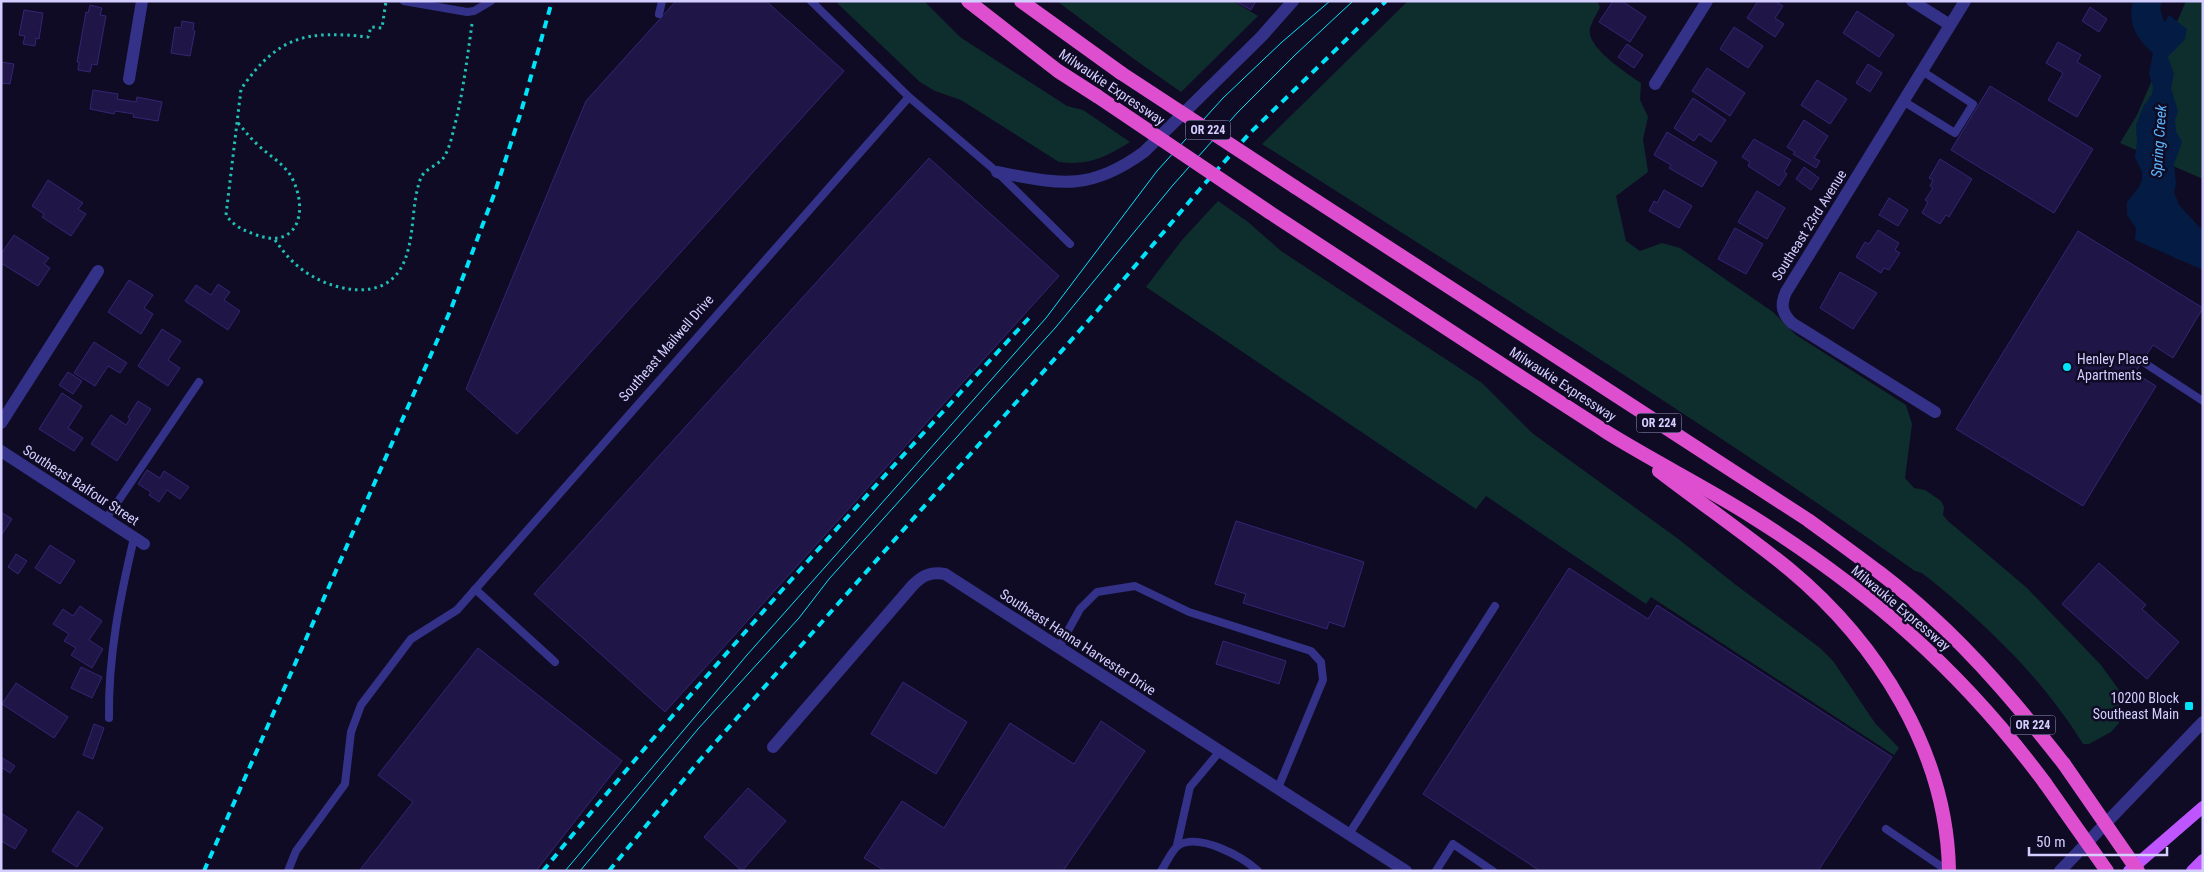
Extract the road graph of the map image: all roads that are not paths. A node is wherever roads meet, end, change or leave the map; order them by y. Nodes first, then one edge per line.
1 (142, 1) edge
2 (404, 1) edge
3 (491, 1) edge
4 (662, 1) edge
5 (811, 1) edge
6 (968, 1) edge
7 (1021, 1) edge
8 (1707, 1) edge
9 (1912, 1) edge
10 (1965, 1) edge
11 (1291, 2) edge
12 (659, 14) dead end
13 (1950, 25) junction
14 (1922, 71) junction
15 (129, 79) dead end
16 (1656, 84) dead end
17 (909, 97) junction
18 (1903, 101) junction
19 (998, 172) junction
20 (1070, 244) dead end
21 (98, 271) dead end
22 (2143, 362) dead end
23 (199, 382) dead end
24 (2203, 401) edge
25 (1935, 412) dead end
26 (1, 423) edge
27 (1610, 434) junction
28 (1, 451) edge
29 (106, 519) junction
30 (139, 541) joint
31 (475, 589) junction
32 (1495, 606) dead end
33 (1059, 647) junction
34 (555, 662) dead end
35 (109, 718) dead end
36 (2203, 722) edge
37 (773, 747) dead end
38 (1220, 750) junction
39 (1278, 788) junction
40 (2203, 807) edge
41 (1886, 829) dead end
42 (1349, 834) junction
43 (1178, 845) junction
44 (2203, 860) edge
45 (288, 871) edge
46 (1162, 871) edge
47 (1258, 871) edge
48 (1406, 871) edge
49 (1436, 871) edge
50 (1493, 871) edge
51 (1948, 871) edge
52 (2060, 871) edge
53 (2107, 871) edge
54 (2129, 871) edge
55 (2138, 871) edge
56 (2192, 871) edge

1 - 15 street
2 - 3 lane
4 - 12 lane
5 - 17 lane
6 - 27 highway, Milwaukie Expressway / OR 224, bridge
7 - 55 highway, Milwaukie Expressway / OR 224, bridge
8 - 16 street
9 - 13 street
10 - 13 street, Southeast 23rd Avenue
11 - 19 street
13 - 14 street, Southeast 23rd Avenue
14 - 18 street, Southeast 23rd Avenue
14 - 18 lane
17 - 19 lane
17 - 31 lane, Southeast Mailwell Drive
18 - 25 street, Southeast 23rd Avenue
19 - 20 lane
21 - 26 street
22 - 24 lane
23 - 29 lane
27 - 51 highway
27 - 53 highway, Milwaukie Expressway / OR 224, bridge
28 - 29 street, Southeast Balfour Street
29 - 30 street, Southeast Balfour Street
30 - 35 lane
31 - 34 lane
31 - 45 lane, Southeast Mailwell Drive
32 - 42 lane
33 - 37 street, Southeast Hanna Harvester Drive
33 - 38 street, Southeast Hanna Harvester Drive
33 - 39 lane
36 - 52 street
38 - 39 street, Southeast Hanna Harvester Drive
38 - 43 lane
39 - 42 street, Southeast Hanna Harvester Drive
40 - 54 main road
41 - 51 lane
42 - 48 street, Southeast Hanna Harvester Drive
43 - 46 lane
43 - 47 lane
44 - 56 main road
49 - 50 lane

